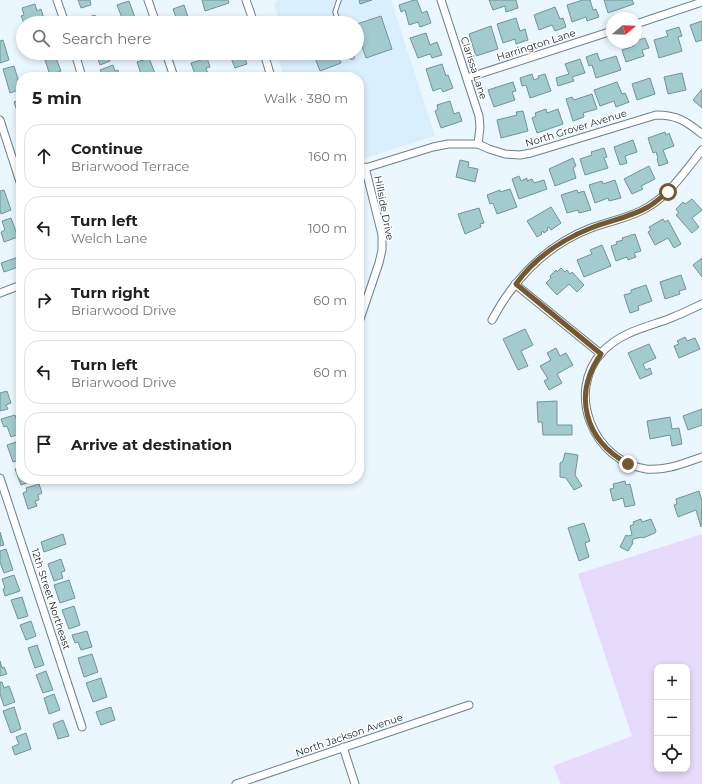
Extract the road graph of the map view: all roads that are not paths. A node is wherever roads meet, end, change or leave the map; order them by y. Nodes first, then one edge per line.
1 (57, 0) edge
2 (148, 0) edge
3 (246, 0) edge
4 (339, 0) edge
5 (441, 0) edge
6 (702, 2) edge
7 (63, 16) edge
8 (154, 16) edge
9 (252, 16) edge
10 (336, 16) edge
11 (642, 22) edge
12 (606, 33) edge
13 (76, 60) edge
14 (168, 60) edge
15 (266, 60) edge
16 (80, 72) edge
17 (172, 72) edge
18 (270, 72) edge
19 (467, 78) junction
20 (0, 120) edge
21 (702, 134) edge
22 (478, 144) junction
23 (702, 150) edge
24 (364, 168) edge
25 (16, 170) edge
26 (364, 176) edge
27 (516, 284) junction
28 (16, 287) edge
29 (0, 293) edge
30 (702, 304) edge
31 (364, 307) edge
32 (492, 320) dead end
33 (601, 354) junction
34 (702, 457) edge
35 (0, 478) edge
36 (469, 705) dead end
37 (82, 727) dead end
38 (343, 748) junction
39 (236, 784) edge
40 (355, 784) edge

1 - 7 street
2 - 8 street
3 - 9 street
4 - 10 lane
5 - 19 street, Clarissa Lane
6 - 11 street
12 - 19 street, Harrington Lane
13 - 16 street
14 - 17 street
15 - 18 street
19 - 22 street, Clarissa Lane
20 - 25 street
21 - 22 street, North Grover Avenue
22 - 24 street, North Grover Avenue
23 - 27 street
26 - 31 street, Hillside Drive
27 - 32 street
27 - 33 street
28 - 29 street
30 - 33 street
33 - 34 street
35 - 37 street, 12th Street Northeast
36 - 38 street, North Jackson Avenue
38 - 39 street, North Jackson Avenue
38 - 40 street

